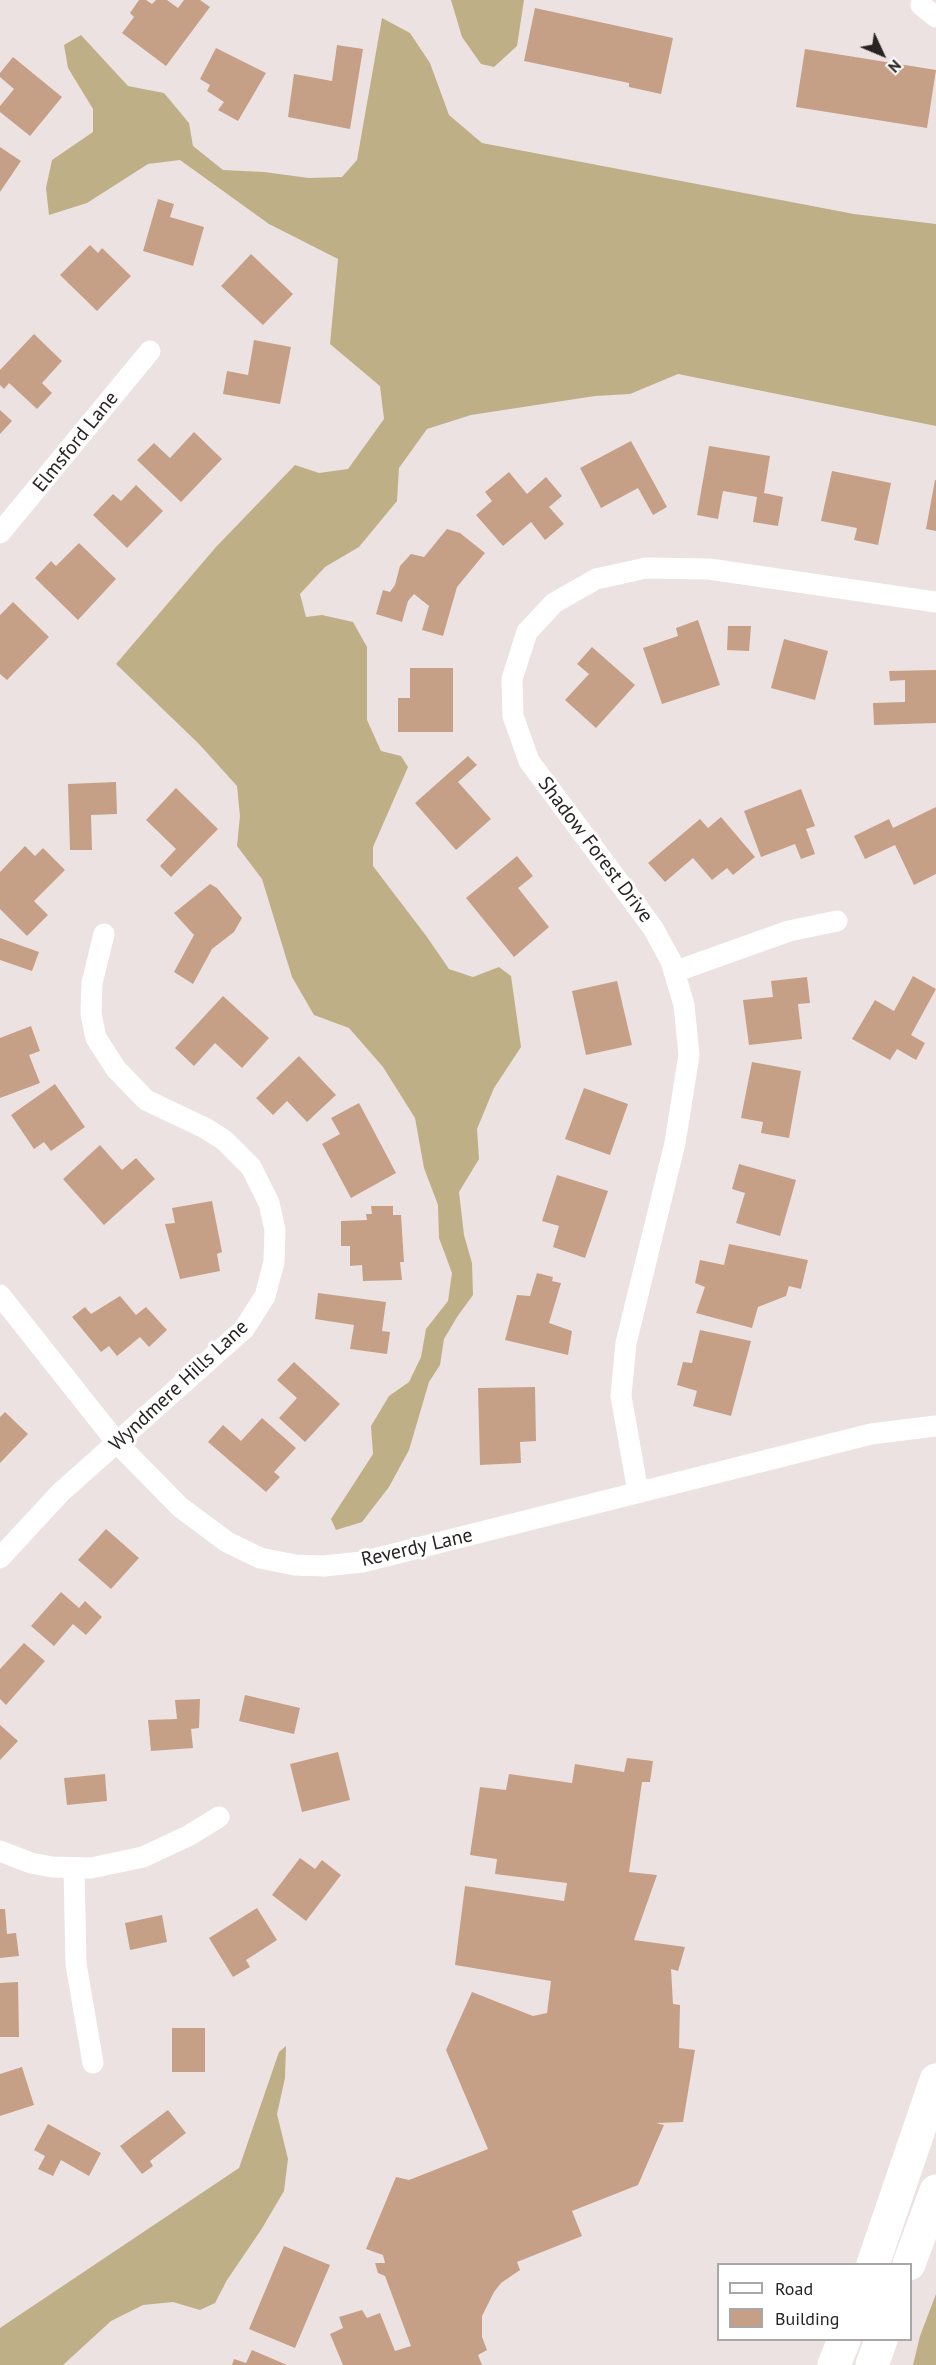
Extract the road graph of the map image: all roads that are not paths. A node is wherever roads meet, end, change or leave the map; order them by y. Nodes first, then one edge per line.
1 (936, 7) edge
2 (936, 17) edge
3 (150, 351) dead end
4 (0, 533) edge
5 (936, 602) edge
6 (837, 921) dead end
7 (104, 934) dead end
8 (674, 972) junction
9 (0, 1295) edge
10 (936, 1426) edge
11 (118, 1443) junction
12 (638, 1492) junction
13 (0, 1558) edge
14 (219, 1817) dead end
15 (0, 1851) edge
16 (74, 1869) junction
17 (93, 2063) dead end
18 (936, 2080) edge
19 (936, 2191) edge
20 (874, 2263) edge
21 (910, 2263) edge
22 (844, 2341) edge
23 (881, 2341) edge
24 (834, 2365) edge
25 (872, 2365) edge

1 - 2 street
3 - 4 street, Elmsford Lane
5 - 8 street, Shadow Forest Drive
6 - 8 street
7 - 11 street, Wyndmere Hills Lane
8 - 12 street, Shadow Forest Drive
9 - 11 street, Reverdy Lane
10 - 12 street, Reverdy Lane
11 - 12 street, Reverdy Lane
11 - 13 street, Wyndmere Hills Lane
14 - 16 street
15 - 16 street
16 - 17 street
18 - 20 main road
19 - 21 main road
22 - 24 main road
23 - 25 main road

